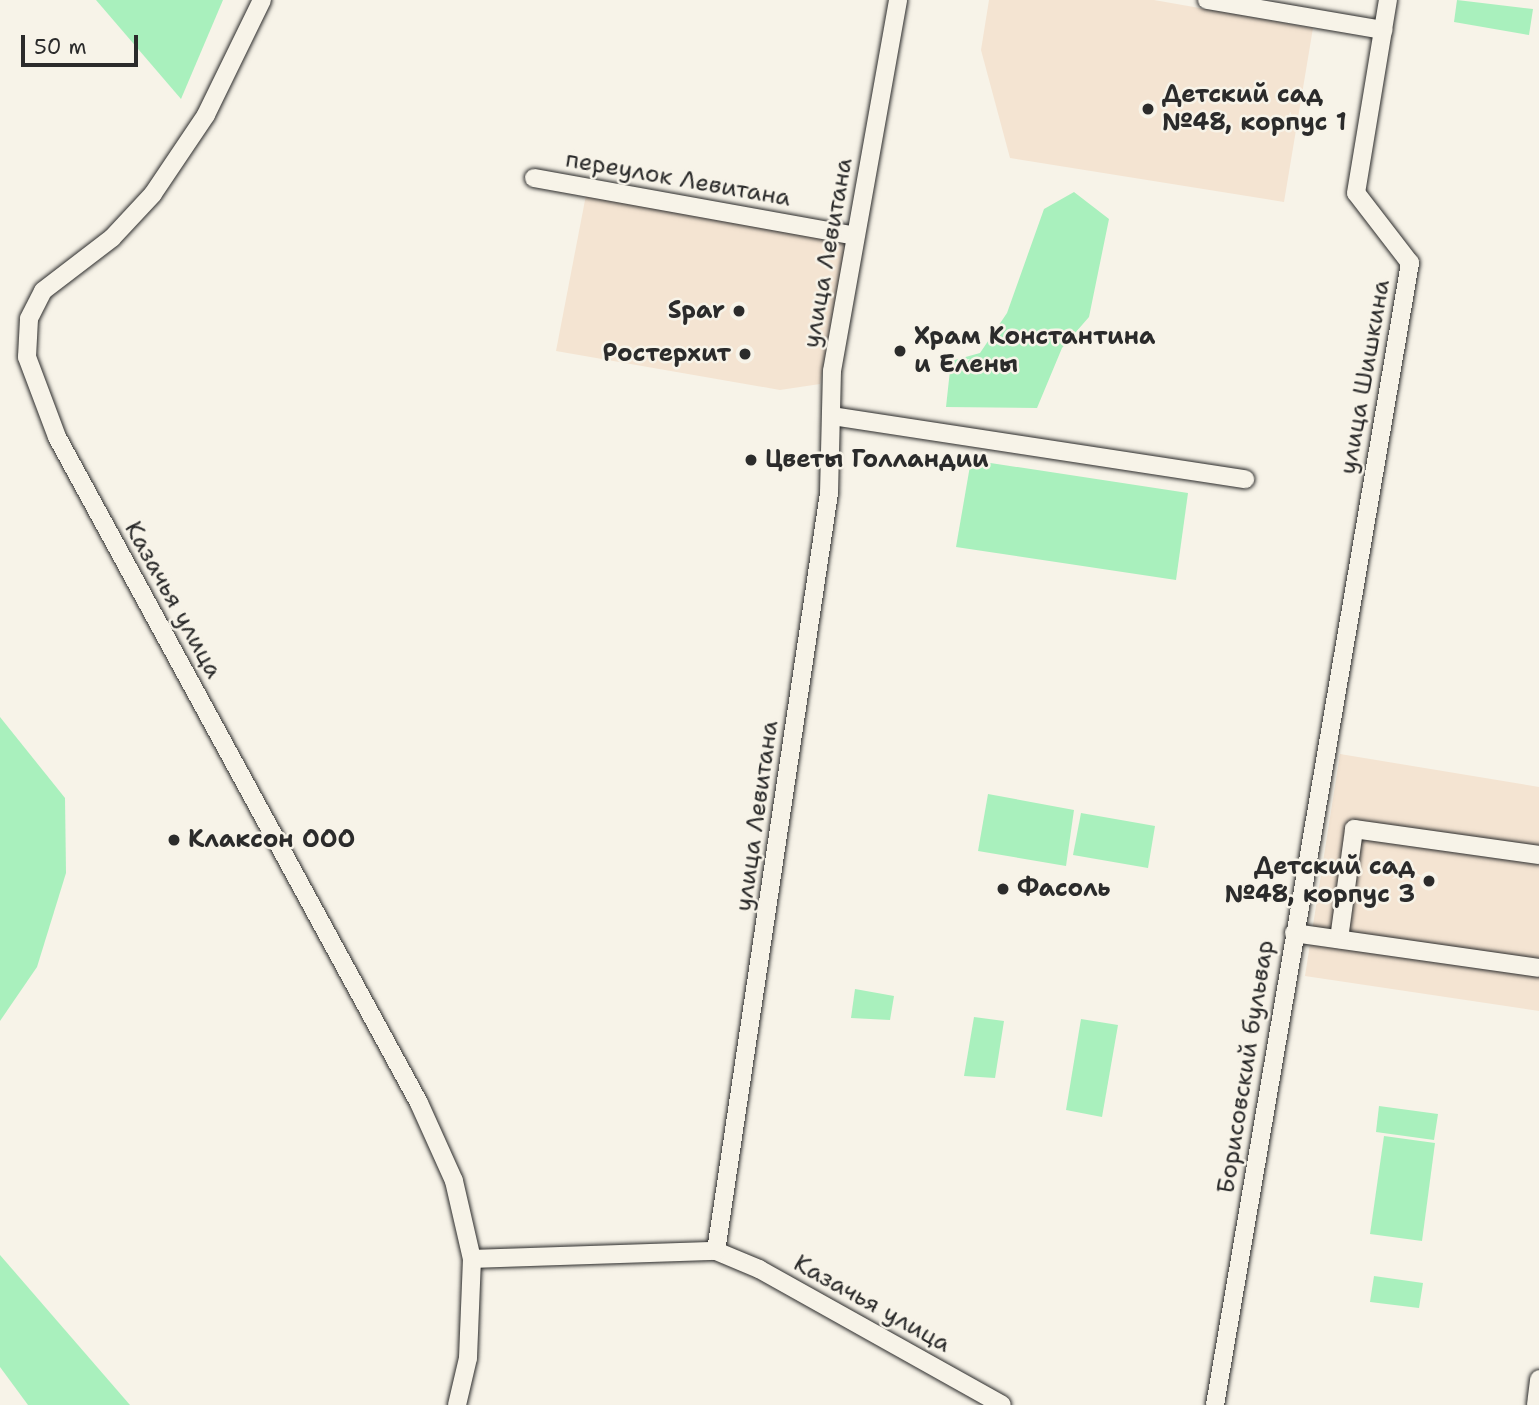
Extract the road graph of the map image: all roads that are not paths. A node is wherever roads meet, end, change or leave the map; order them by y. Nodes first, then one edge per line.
1 (262, 0) edge
2 (898, 0) edge
3 (1207, 0) edge
4 (1388, 0) edge
5 (1383, 30) junction
6 (534, 178) dead end
7 (855, 236) junction
8 (832, 416) junction
9 (1245, 479) dead end
10 (1326, 738) joint
11 (1539, 855) edge
12 (1294, 933) junction
13 (1339, 939) junction
14 (1538, 963) edge
15 (716, 1251) junction
16 (472, 1259) junction
17 (1539, 1379) edge
18 (457, 1405) edge
19 (1002, 1405) edge
20 (1215, 1405) edge
21 (1536, 1405) edge

1 - 16 street, Казачья улица
2 - 7 street, улица Левитана
3 - 5 street
4 - 5 street, улица Шишкина
5 - 10 street, улица Шишкина
6 - 7 street, переулок Левитана
7 - 8 street, улица Левитана
8 - 9 street
8 - 15 street, улица Левитана
10 - 12 street, Борисовский бульвар
11 - 13 street
12 - 13 street
12 - 20 street, Борисовский бульвар
13 - 14 street
15 - 16 street
15 - 19 street, Казачья улица
16 - 18 street
17 - 21 street

